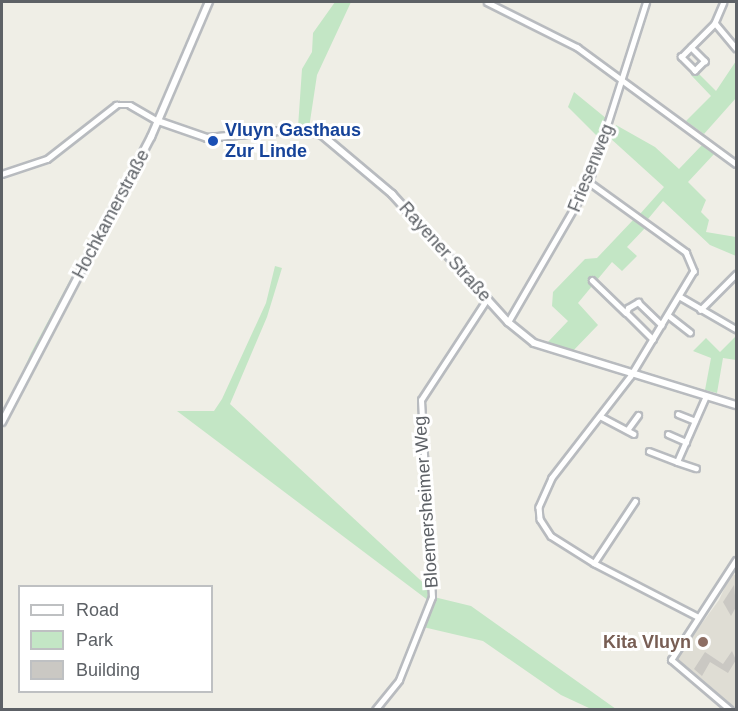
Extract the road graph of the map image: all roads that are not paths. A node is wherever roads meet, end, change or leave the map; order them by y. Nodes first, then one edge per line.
1 (209, 2) edge
2 (487, 2) edge
3 (646, 2) edge
4 (724, 2) edge
5 (715, 23) junction
6 (691, 47) junction
7 (736, 48) edge
8 (624, 79) junction
9 (158, 121) junction
10 (736, 164) edge
11 (2, 174) edge
12 (589, 183) junction
13 (736, 274) edge
14 (592, 280) dead end
15 (679, 296) junction
16 (487, 299) junction
17 (700, 310) junction
18 (626, 313) junction
19 (668, 315) junction
20 (508, 322) junction
21 (662, 325) junction
22 (736, 329) edge
23 (690, 332) dead end
24 (652, 339) junction
25 (631, 376) junction
26 (706, 396) junction
27 (736, 405) edge
28 (678, 414) dead end
29 (638, 415) dead end
30 (600, 416) junction
31 (695, 421) junction
32 (2, 422) edge
33 (628, 429) junction
34 (634, 434) dead end
35 (668, 434) dead end
36 (686, 442) junction
37 (649, 451) dead end
38 (677, 462) junction
39 (696, 468) dead end
40 (634, 501) dead end
41 (736, 560) edge
42 (594, 563) junction
43 (698, 617) junction
44 (375, 710) edge
45 (730, 710) edge

1 - 9 street, Hochkamerstraße
2 - 8 street
3 - 8 street, Friesenweg
4 - 5 street
5 - 6 street
5 - 7 street
6 - 6 street
8 - 10 street
8 - 12 street, Friesenweg
9 - 11 street
9 - 16 street, Rayener Straße
9 - 32 street, Hochkamerstraße
12 - 15 street
12 - 20 street, Friesenweg
13 - 17 street
14 - 18 street
15 - 17 street
15 - 19 street
16 - 20 street, Rayener Straße
16 - 44 street, Bloemersheimer Weg
17 - 22 street
18 - 21 street
18 - 24 street
19 - 21 street
19 - 23 street
20 - 25 street, Rayener Straße
21 - 24 street
24 - 25 street
25 - 26 street, Rayener Straße
25 - 30 street
26 - 27 street, Rayener Straße
26 - 31 street
28 - 31 street
29 - 33 street
30 - 33 street
30 - 42 street
31 - 36 street
33 - 34 street
35 - 36 street
36 - 38 street
37 - 38 street
38 - 39 street
40 - 42 street
41 - 43 street
42 - 43 street
43 - 45 street

